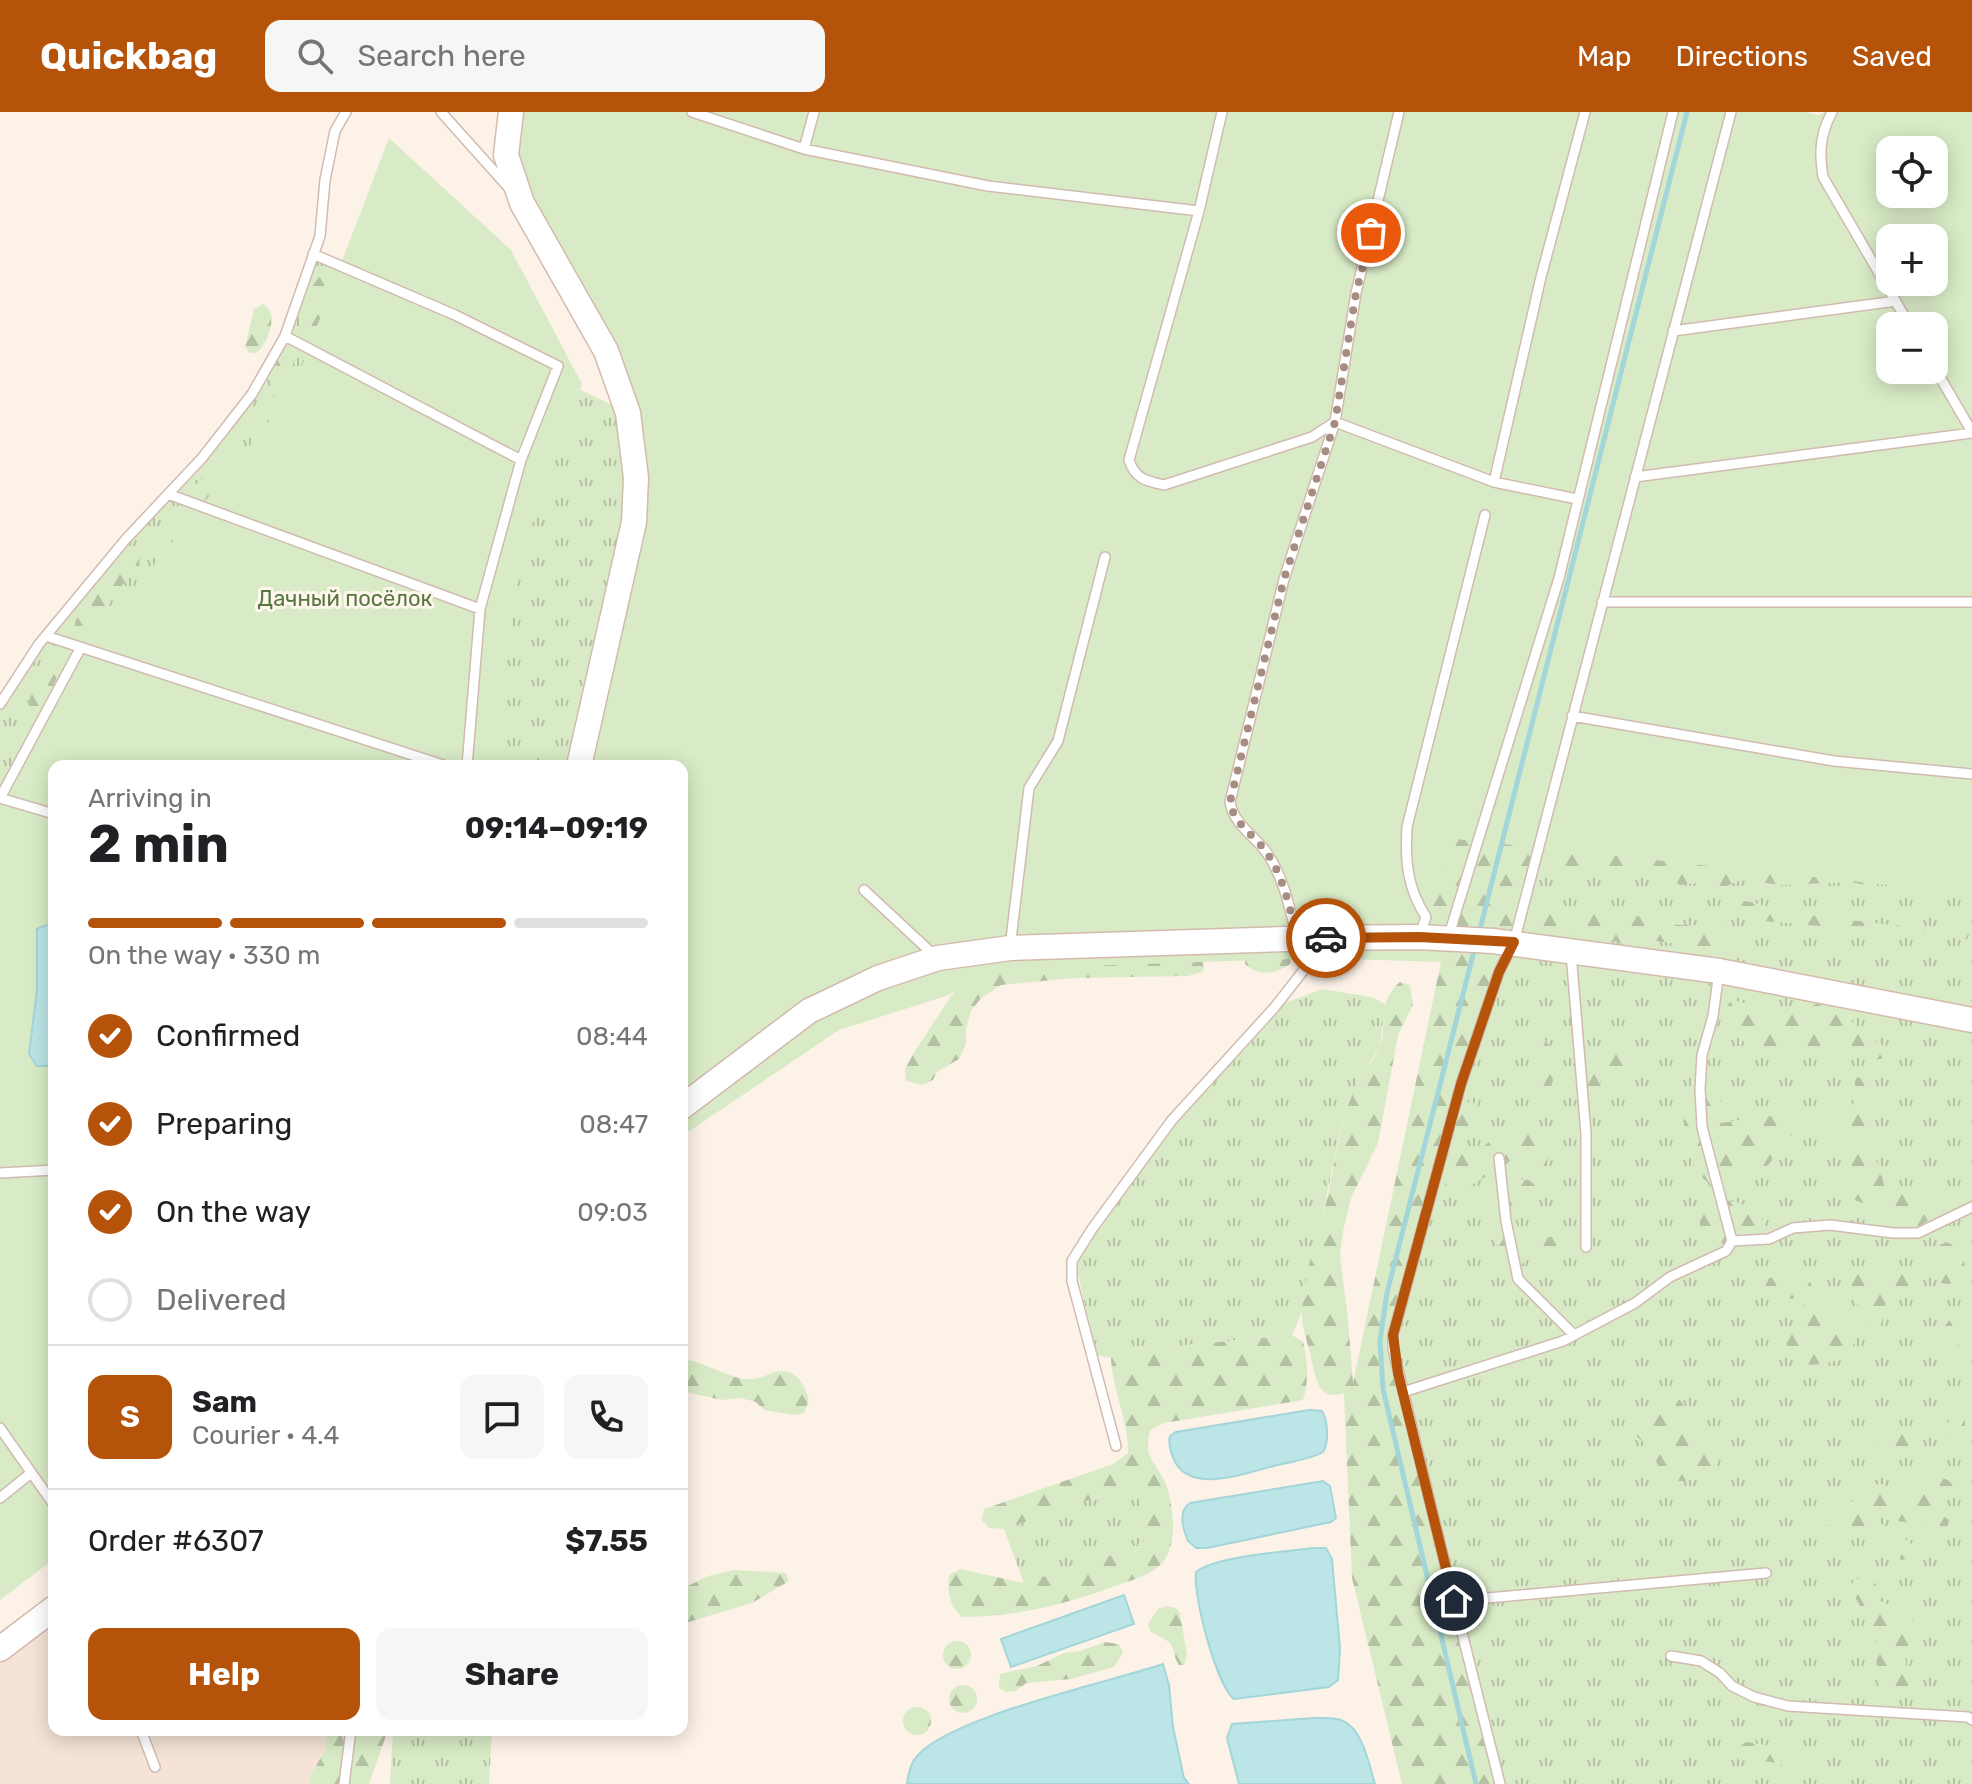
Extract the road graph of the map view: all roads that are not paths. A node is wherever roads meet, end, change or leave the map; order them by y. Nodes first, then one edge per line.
1 (346, 112) edge
2 (441, 112) edge
3 (511, 112) edge
4 (692, 112) edge
5 (814, 112) edge
6 (1222, 112) edge
7 (1399, 112) edge
8 (1585, 112) edge
9 (1673, 112) edge
10 (1731, 112) edge
11 (1832, 112) edge
12 (804, 149) junction
13 (522, 203) junction
14 (1199, 211) junction
15 (313, 254) junction
16 (1896, 301) junction
17 (1902, 312) edge
18 (1673, 331) junction
19 (285, 336) junction
20 (1944, 384) edge
21 (1335, 422) junction
22 (1972, 433) edge
23 (521, 460) junction
24 (1635, 477) junction
25 (1494, 482) junction
26 (168, 494) junction
27 (1577, 499) junction
28 (1485, 515) dead end
29 (1105, 557) dead end
30 (1602, 602) junction
31 (1972, 602) edge
32 (480, 609) junction
33 (46, 636) junction
34 (81, 647) junction
35 (0, 704) edge
36 (1572, 716) junction
37 (428, 760) edge
38 (467, 760) edge
39 (580, 760) edge
40 (1972, 774) edge
41 (0, 798) edge
42 (48, 812) edge
43 (864, 890) dead end
44 (1419, 937) junction
45 (1306, 938) junction
46 (1455, 938) junction
47 (1503, 942) junction
48 (1010, 948) junction
49 (1571, 950) junction
50 (938, 958) junction
51 (1719, 971) junction
52 (1972, 1020) edge
53 (688, 1102) edge
54 (1499, 1158) dead end
55 (48, 1170) edge
56 (0, 1173) edge
57 (1972, 1207) edge
58 (1732, 1241) junction
59 (1586, 1247) dead end
60 (1574, 1335) junction
61 (1403, 1392) junction
62 (0, 1428) edge
63 (1116, 1446) dead end
64 (31, 1473) junction
65 (48, 1497) edge
66 (0, 1498) edge
67 (1766, 1573) dead end
68 (1454, 1601) junction
69 (48, 1613) edge
70 (0, 1649) edge
71 (1671, 1656) dead end
72 (1972, 1720) edge
73 (143, 1736) edge
74 (350, 1736) edge
75 (155, 1767) dead end
76 (344, 1784) edge
77 (1500, 1784) edge

1 - 15 lane
2 - 13 lane
3 - 13 main road
4 - 12 lane
5 - 12 lane
6 - 14 lane
7 - 21 lane
8 - 25 lane
9 - 27 lane
10 - 18 lane
11 - 16 lane
12 - 14 lane
13 - 39 main road
14 - 21 lane
15 - 19 lane
15 - 23 lane
16 - 17 lane
16 - 18 lane
18 - 24 lane
19 - 23 lane
19 - 26 lane
20 - 22 lane
21 - 25 lane
21 - 45 lane
22 - 24 lane
23 - 32 lane
24 - 30 lane
25 - 27 lane
26 - 32 lane
26 - 33 lane
27 - 46 lane
28 - 44 lane
29 - 48 lane
30 - 31 lane
30 - 36 lane
32 - 38 lane
33 - 34 lane
33 - 35 lane
34 - 37 lane
34 - 41 lane
36 - 40 lane
36 - 47 lane
41 - 42 lane
43 - 50 lane
44 - 45 main road
44 - 46 main road
45 - 48 main road
45 - 63 lane
46 - 47 main road
47 - 49 main road
47 - 61 lane
48 - 50 main road
49 - 51 main road
49 - 59 lane
50 - 53 main road
51 - 52 main road
51 - 58 lane
54 - 60 lane
55 - 56 lane
57 - 58 lane
58 - 60 lane
60 - 61 lane
61 - 68 lane
62 - 64 lane
64 - 65 lane
64 - 66 lane
67 - 68 lane
68 - 77 lane
69 - 70 main road
71 - 72 lane
73 - 75 lane
74 - 76 lane

